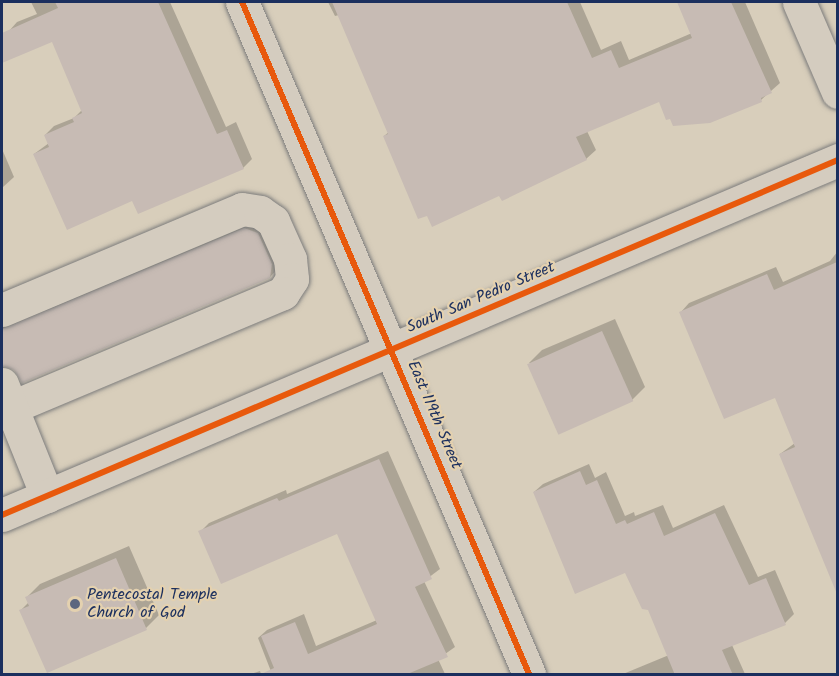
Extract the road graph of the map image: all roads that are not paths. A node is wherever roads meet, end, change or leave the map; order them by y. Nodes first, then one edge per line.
1 (242, 2) edge
2 (799, 2) edge
3 (837, 92) edge
4 (837, 160) edge
5 (2, 310) edge
6 (392, 350) junction
7 (7, 396) edge
8 (47, 496) junction
9 (2, 515) edge
10 (529, 675) edge

1 - 6 street, East 119th Street
2 - 3 street
4 - 6 street, South San Pedro Street
5 - 7 street
6 - 8 street, South San Pedro Street
6 - 10 street, East 119th Street
7 - 8 street
8 - 9 street, South San Pedro Street

